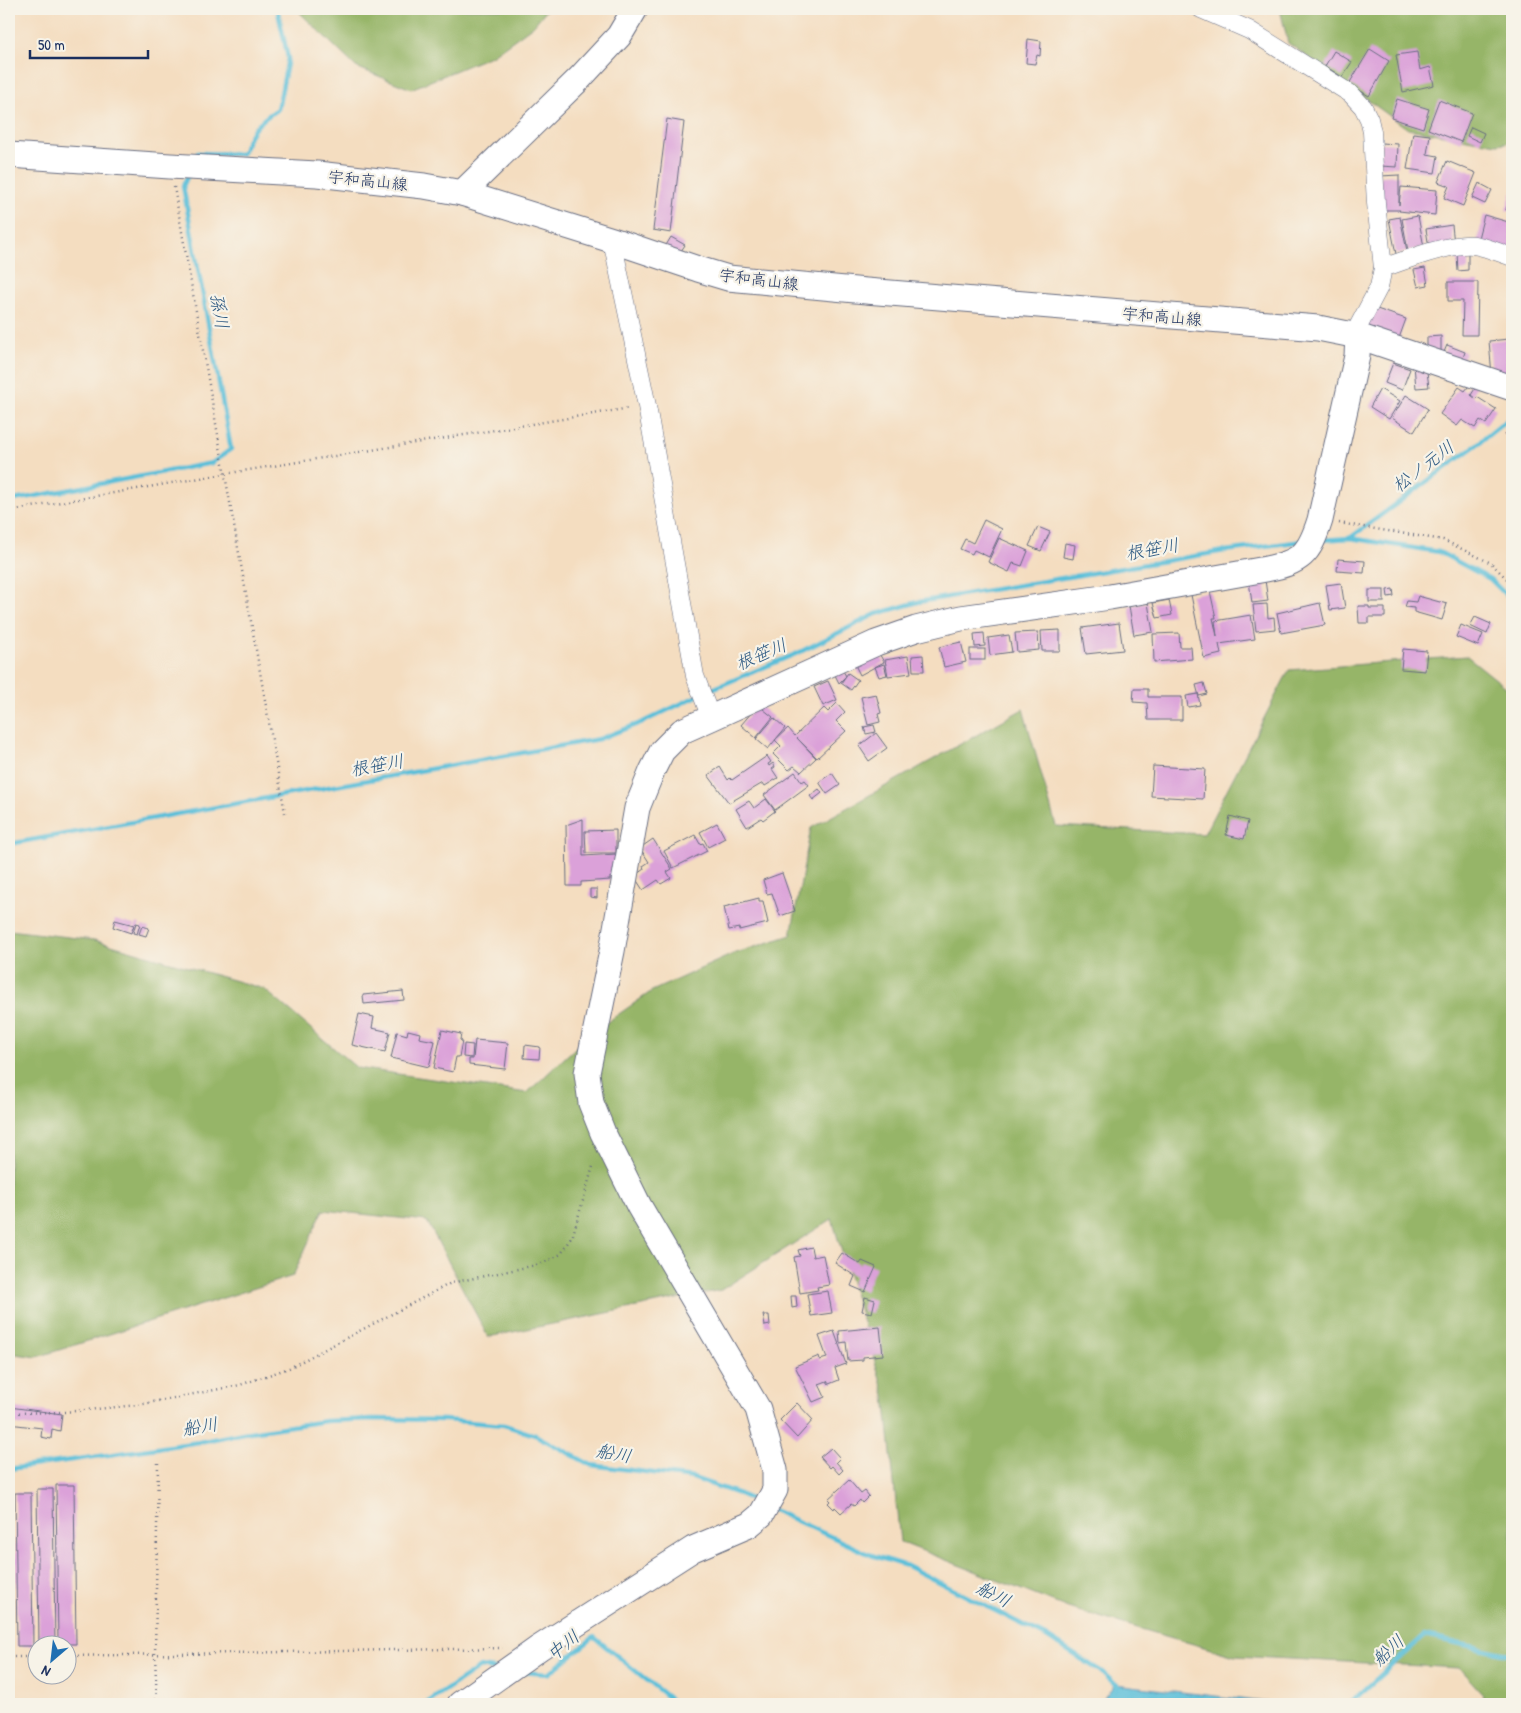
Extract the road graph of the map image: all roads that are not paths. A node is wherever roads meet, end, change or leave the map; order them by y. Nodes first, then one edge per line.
1 (636, 9) edge
2 (1202, 9) edge
3 (9, 155) edge
4 (462, 193) junction
5 (612, 240) junction
6 (1512, 257) edge
7 (1383, 268) junction
8 (1358, 336) junction
9 (1512, 388) edge
10 (709, 713) junction
11 (460, 1704) edge

1 - 4 street
2 - 7 street
3 - 4 street, 宇和高山線
4 - 5 street, 宇和高山線
5 - 8 street, 宇和高山線
5 - 10 street
6 - 7 street
7 - 8 street
8 - 9 street, 宇和高山線
8 - 10 street
10 - 11 street

